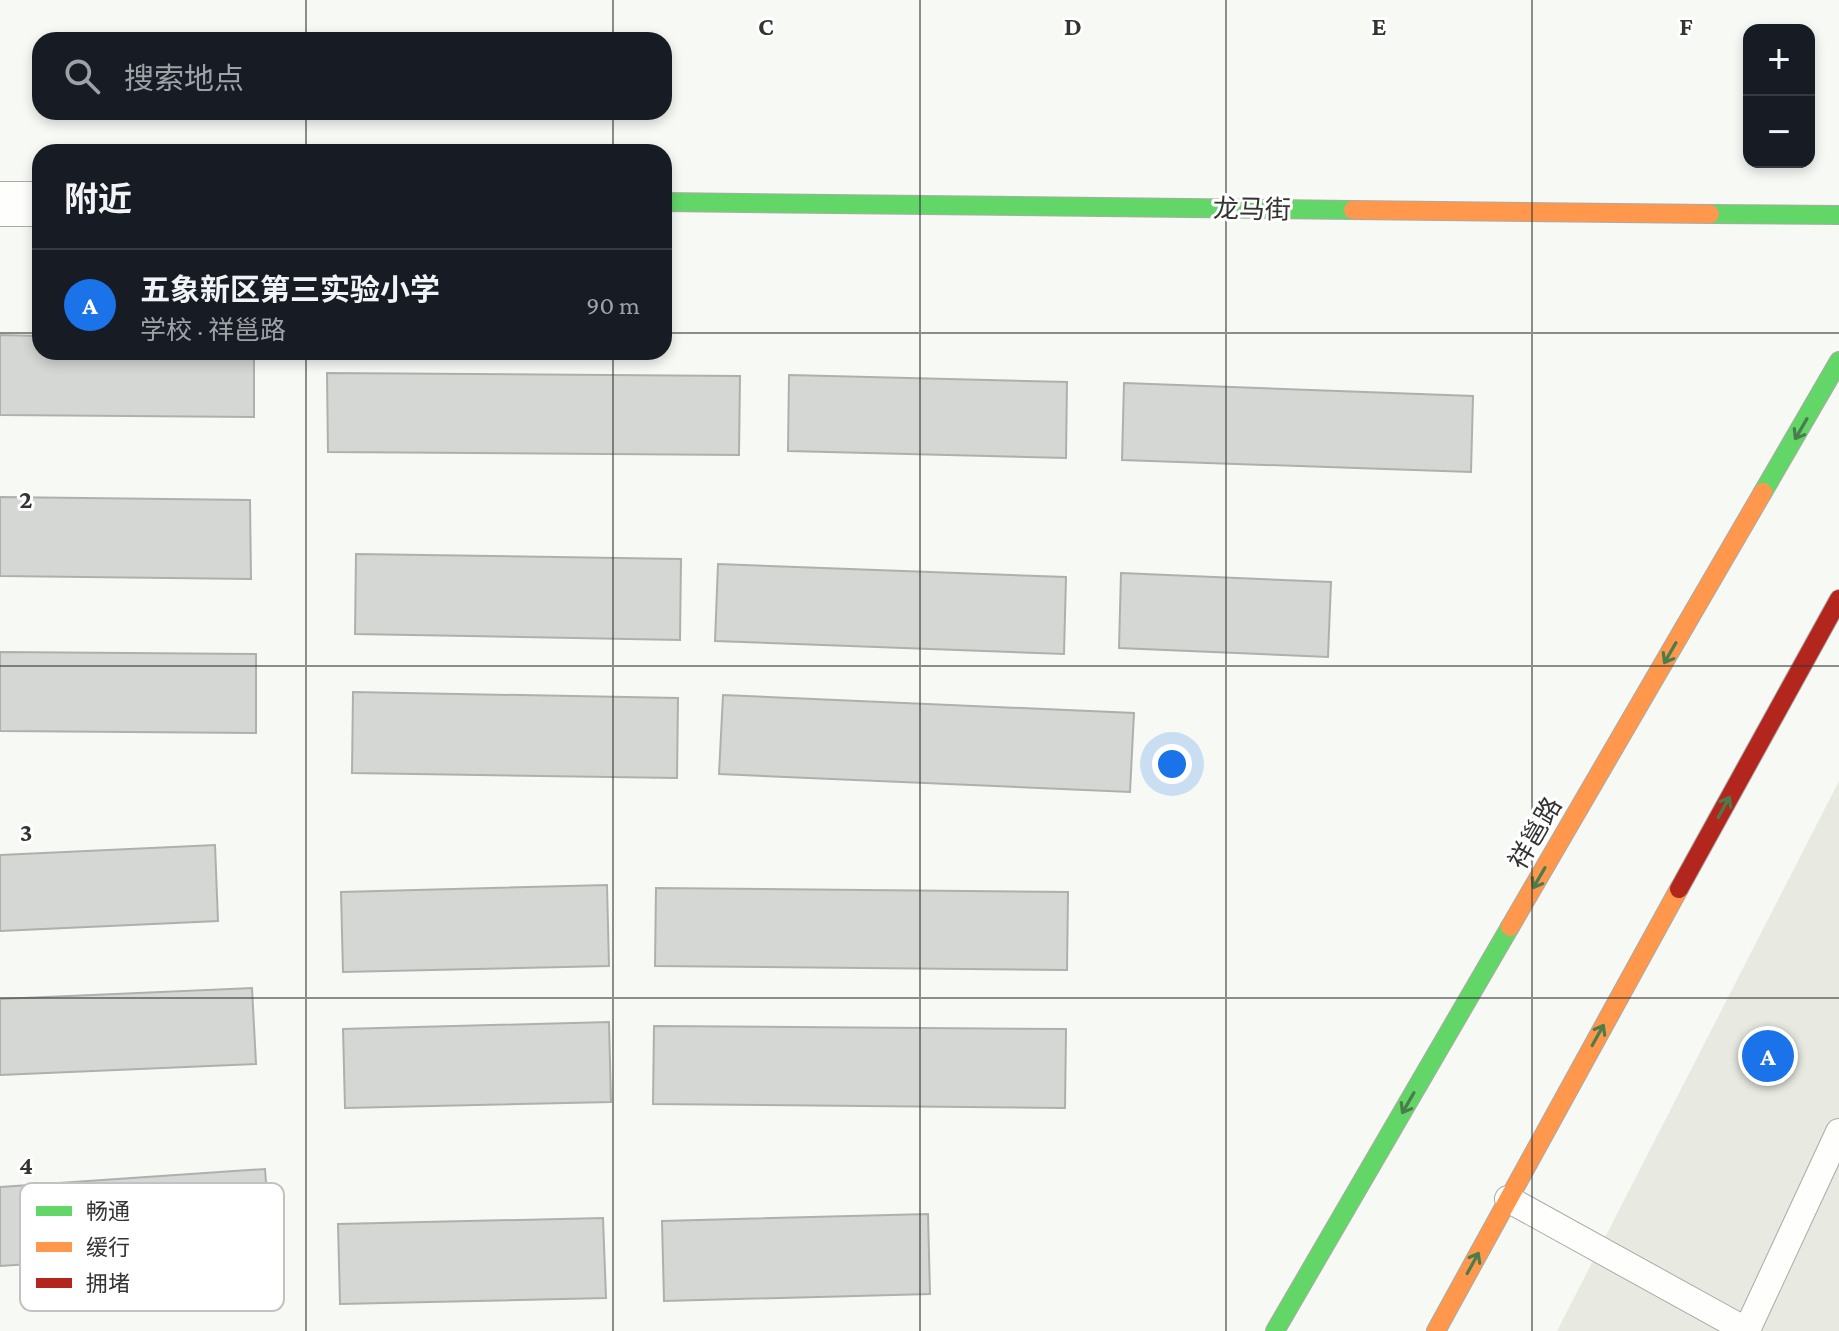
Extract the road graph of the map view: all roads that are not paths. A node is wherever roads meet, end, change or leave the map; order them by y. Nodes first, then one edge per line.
1 (672, 202) edge
2 (0, 204) edge
3 (32, 204) edge
4 (1839, 215) edge
5 (1839, 361) edge
6 (1839, 599) edge
7 (1839, 1132) edge
8 (1508, 1199) junction
9 (1275, 1331) edge
10 (1436, 1331) edge
11 (1747, 1331) edge

1 - 4 street, 龙马街
2 - 3 street
5 -> 9 street, 祥邕路
8 -> 6 street
7 - 11 lane
10 -> 8 street
8 - 11 lane

